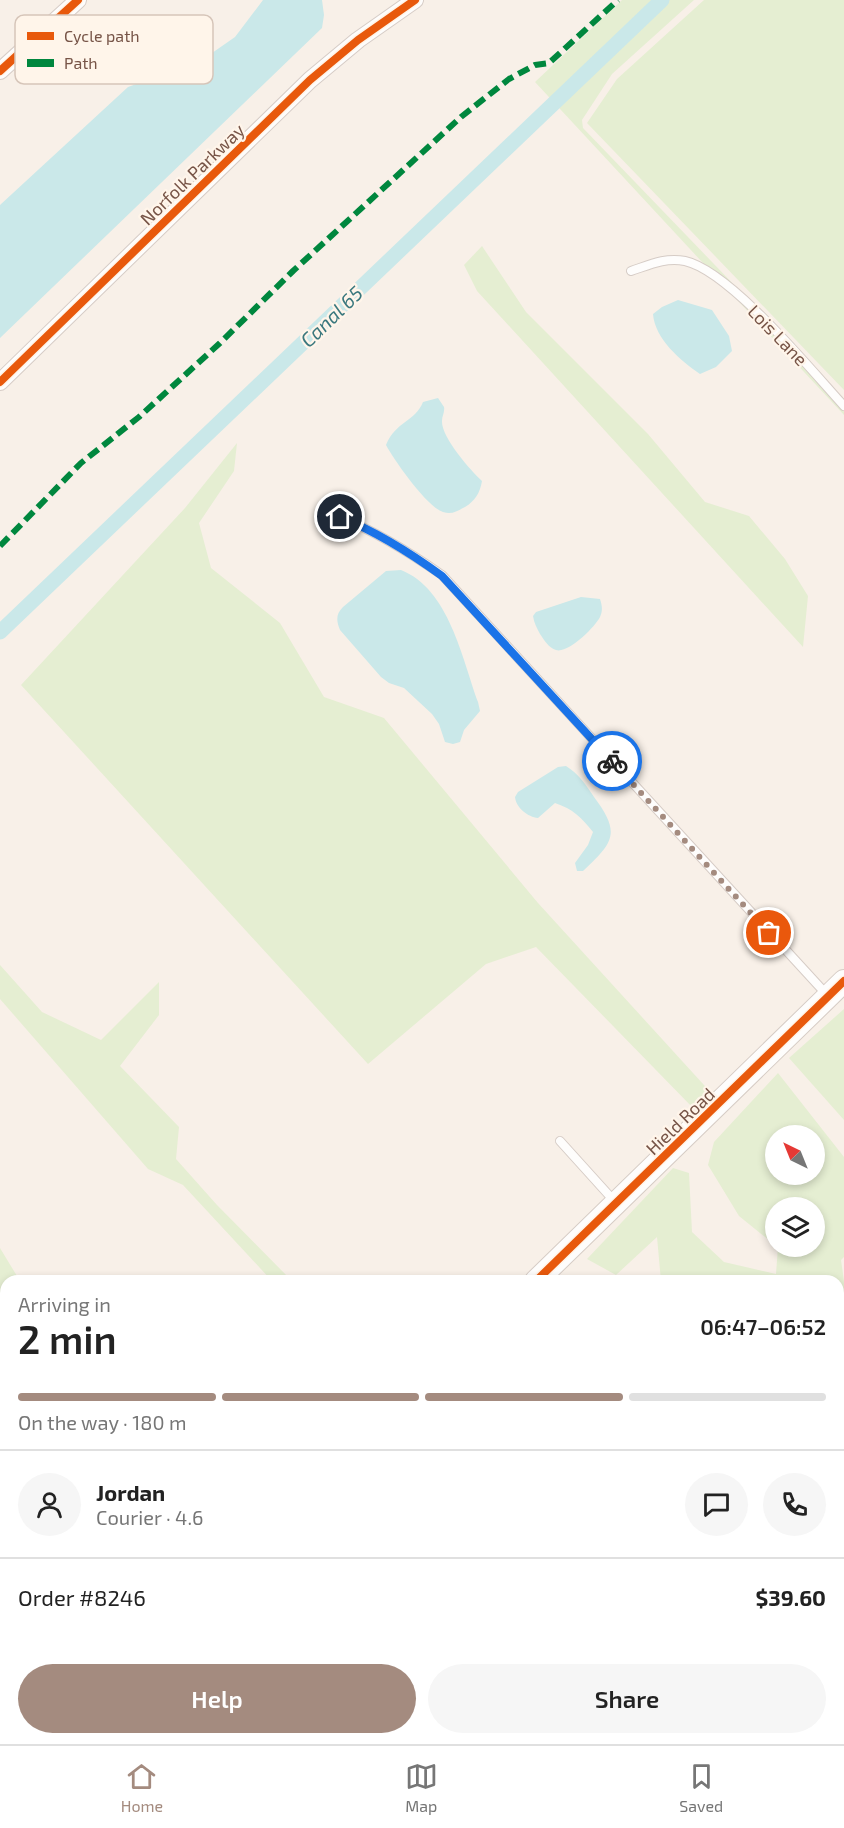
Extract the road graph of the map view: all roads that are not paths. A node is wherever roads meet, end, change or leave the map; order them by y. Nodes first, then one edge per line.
1 (78, 0) edge
2 (415, 0) edge
3 (62, 15) edge
4 (15, 57) edge
5 (0, 71) edge
6 (631, 271) dead end
7 (0, 382) edge
8 (844, 406) edge
9 (340, 517) dead end
10 (836, 989) edge
11 (560, 1141) dead end
12 (616, 1204) junction
13 (542, 1275) edge

1 - 3 street
2 - 7 street, Norfolk Parkway
4 - 5 street
6 - 8 lane, Lois Lane
9 - 10 lane
10 - 12 street, Hield Road
11 - 12 lane
12 - 13 street, Hield Road

